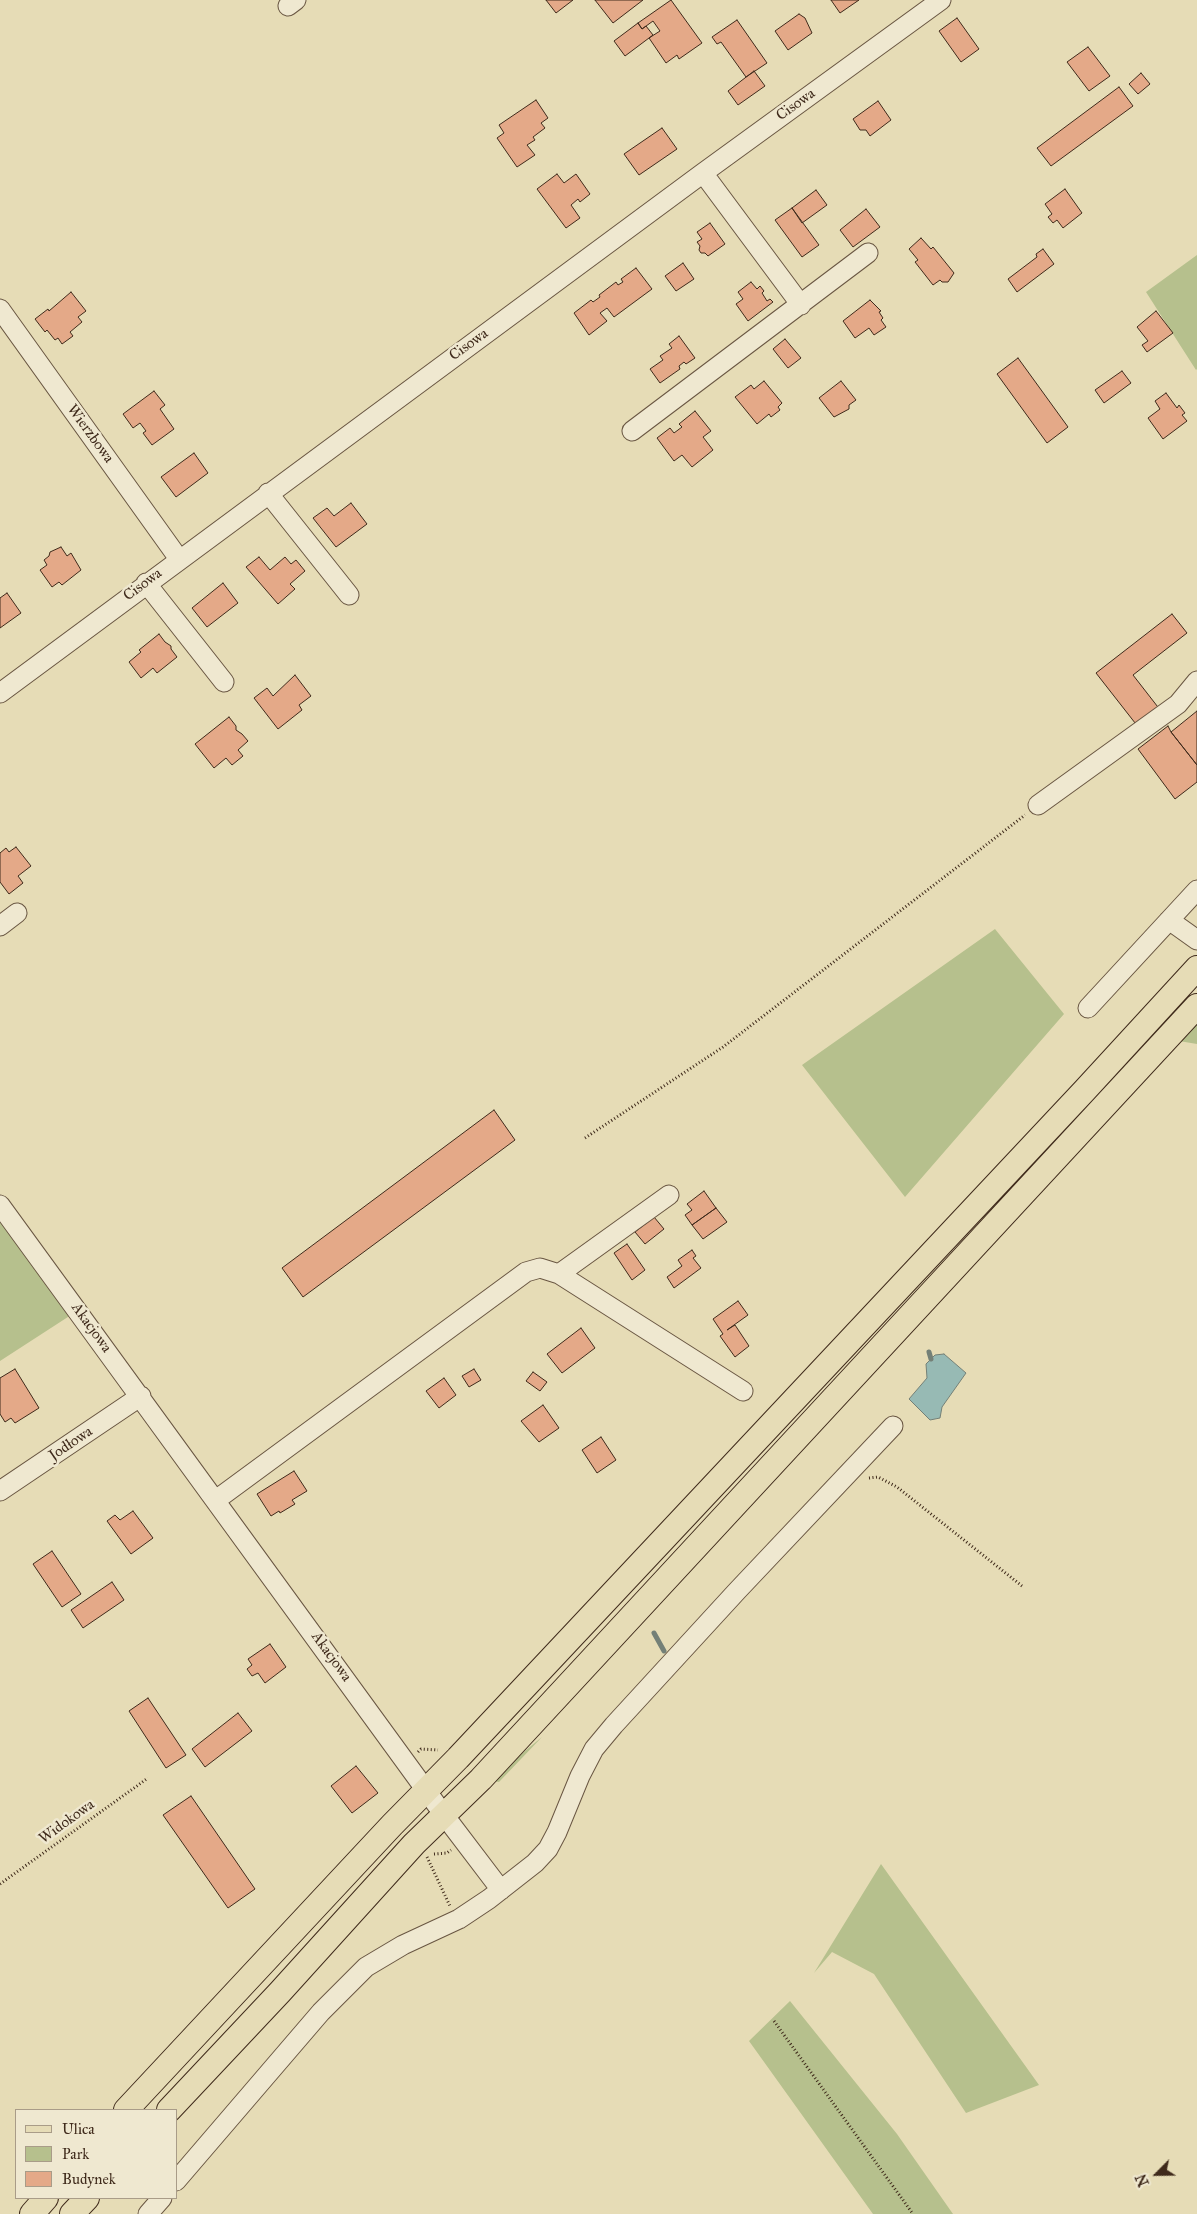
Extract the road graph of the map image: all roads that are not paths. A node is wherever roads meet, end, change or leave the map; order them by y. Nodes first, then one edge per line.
1 (941, 0) edge
2 (703, 172) junction
3 (868, 253) dead end
4 (801, 305) junction
5 (0, 309) edge
6 (632, 431) dead end
7 (268, 493) junction
8 (179, 559) junction
9 (146, 583) junction
10 (349, 595) dead end
11 (1197, 681) edge
12 (224, 682) dead end
13 (0, 693) edge
14 (1038, 805) road end
15 (1197, 890) edge
16 (17, 913) dead end
17 (1169, 920) junction
18 (0, 926) edge
19 (1197, 940) edge
20 (1197, 968) edge
21 (1197, 1006) edge
22 (1088, 1008) dead end
23 (669, 1194) dead end
24 (0, 1205) edge
25 (559, 1274) junction
26 (743, 1391) dead end
27 (141, 1396) junction
28 (893, 1426) dead end
29 (0, 1491) edge
30 (216, 1500) junction
31 (426, 1790) junction
32 (444, 1815) junction
33 (501, 1890) junction
34 (127, 2109) edge
35 (170, 2109) edge
36 (178, 2179) edge
37 (45, 2199) edge
38 (86, 2199) edge
39 (161, 2199) edge
40 (32, 2214) edge
41 (72, 2214) edge
42 (148, 2214) edge

1 - 2 street, Cisowa
2 - 4 street
2 - 7 street, Cisowa
3 - 4 street
4 - 6 street
5 - 8 street, Wierzbowa
7 - 8 street, Cisowa
7 - 10 street
8 - 9 street, Cisowa
9 - 12 street
9 - 13 street, Cisowa
11 - 14 street
15 - 17 street
16 - 18 street
17 - 19 street
17 - 22 street
20 - 31 main road
21 - 32 main road
23 - 25 street
24 - 27 street, Akacjowa
25 - 26 street
25 - 30 street
27 - 29 street, Jodłowa
27 - 30 street, Akacjowa
28 - 33 street
30 - 31 street, Akacjowa
31 - 32 street, Akacjowa
31 - 34 main road
32 - 33 street, Akacjowa
32 - 35 main road
33 - 36 street
37 - 40 main road
38 - 41 main road
39 - 42 street

